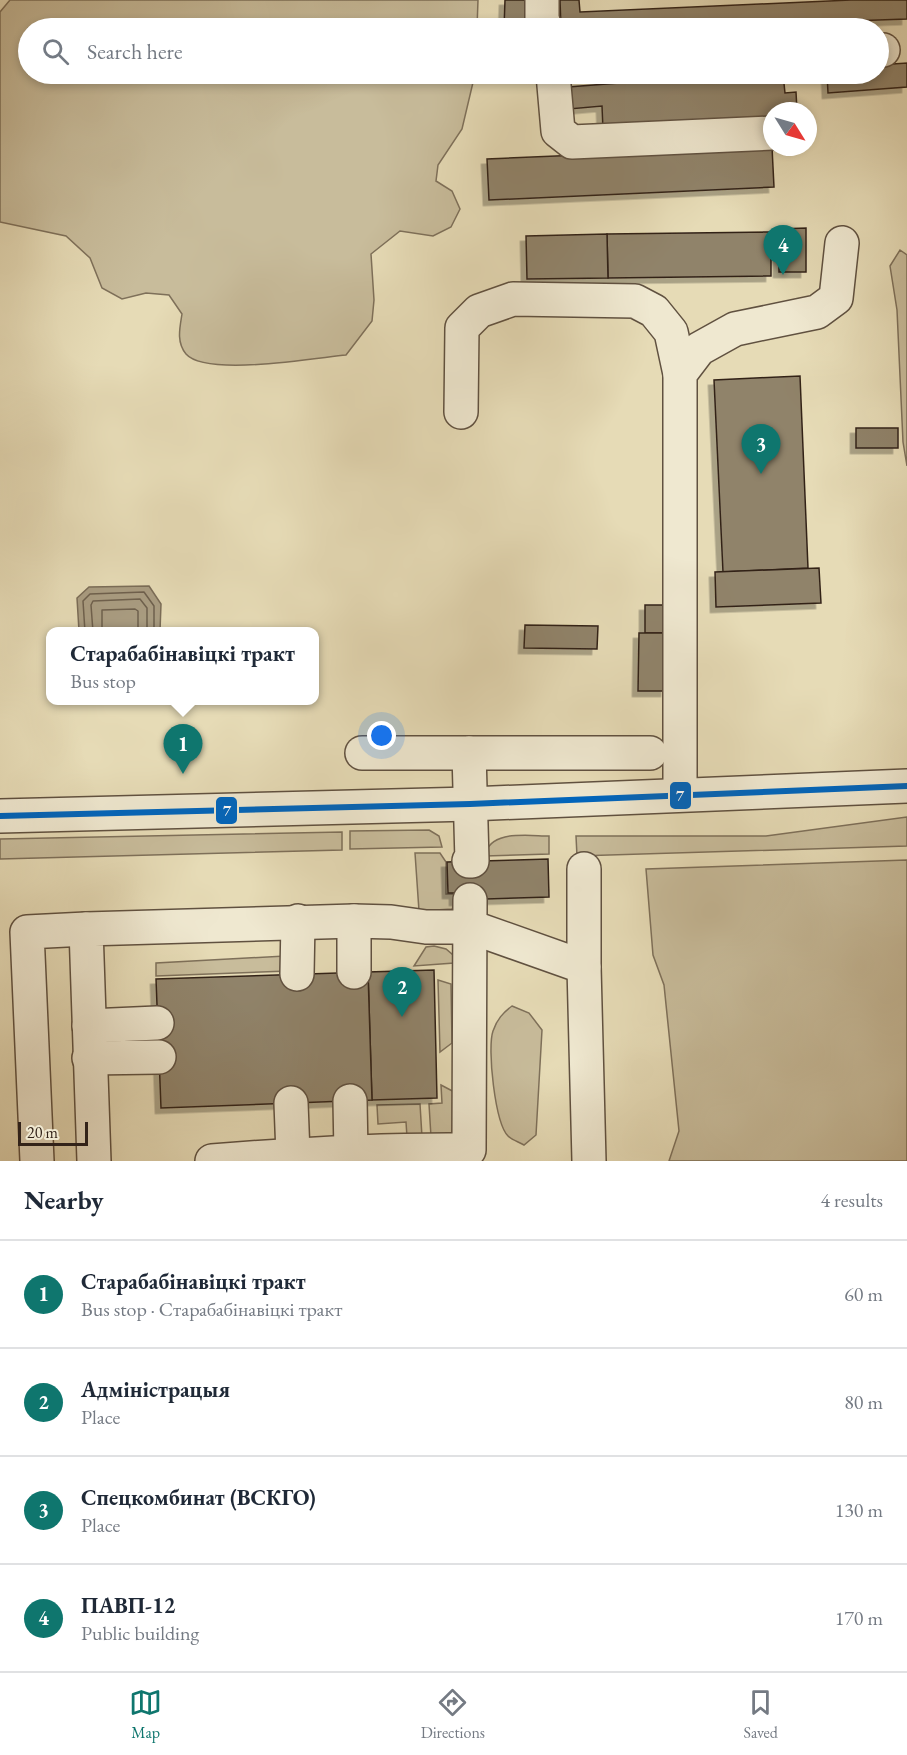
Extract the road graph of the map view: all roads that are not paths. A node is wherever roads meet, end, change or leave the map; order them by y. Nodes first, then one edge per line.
1 (543, 0) edge
2 (542, 18) edge
3 (554, 84) edge
4 (763, 133) edge
5 (842, 243) dead end
6 (680, 374) junction
7 (461, 412) dead end
8 (362, 753) dead end
9 (469, 753) junction
10 (650, 753) dead end
11 (907, 786) edge
12 (680, 794) junction
13 (470, 804) junction
14 (0, 816) edge
15 (469, 861) dead end
16 (584, 869) dead end
17 (470, 914) junction
18 (298, 921) junction
19 (345, 921) junction
20 (86, 929) junction
21 (14, 933) edge
22 (584, 967) junction
23 (345, 972) dead end
24 (297, 974) dead end
25 (158, 1023) dead end
26 (89, 1042) junction
27 (159, 1057) dead end
28 (340, 1101) dead end
29 (291, 1103) dead end
30 (342, 1153) junction
31 (293, 1154) junction
32 (417, 1155) edge
33 (477, 1156) edge
34 (37, 1161) edge
35 (94, 1161) edge
36 (212, 1161) edge
37 (589, 1161) edge

1 - 2 street
3 - 4 street
5 - 6 street
6 - 7 street
6 - 12 street
8 - 9 street
9 - 10 street
9 - 13 street
11 - 12 street
12 - 13 street
13 - 14 street
13 - 15 street
16 - 22 street
17 - 19 street
17 - 22 street
17 - 33 street
18 - 19 street
18 - 20 street
18 - 24 street
19 - 23 street
20 - 21 street
20 - 26 street
21 - 34 street
22 - 37 street
25 - 26 street
26 - 27 street
26 - 35 street
28 - 30 street
29 - 31 street
30 - 31 street
30 - 32 street
31 - 36 street
32 - 33 street

